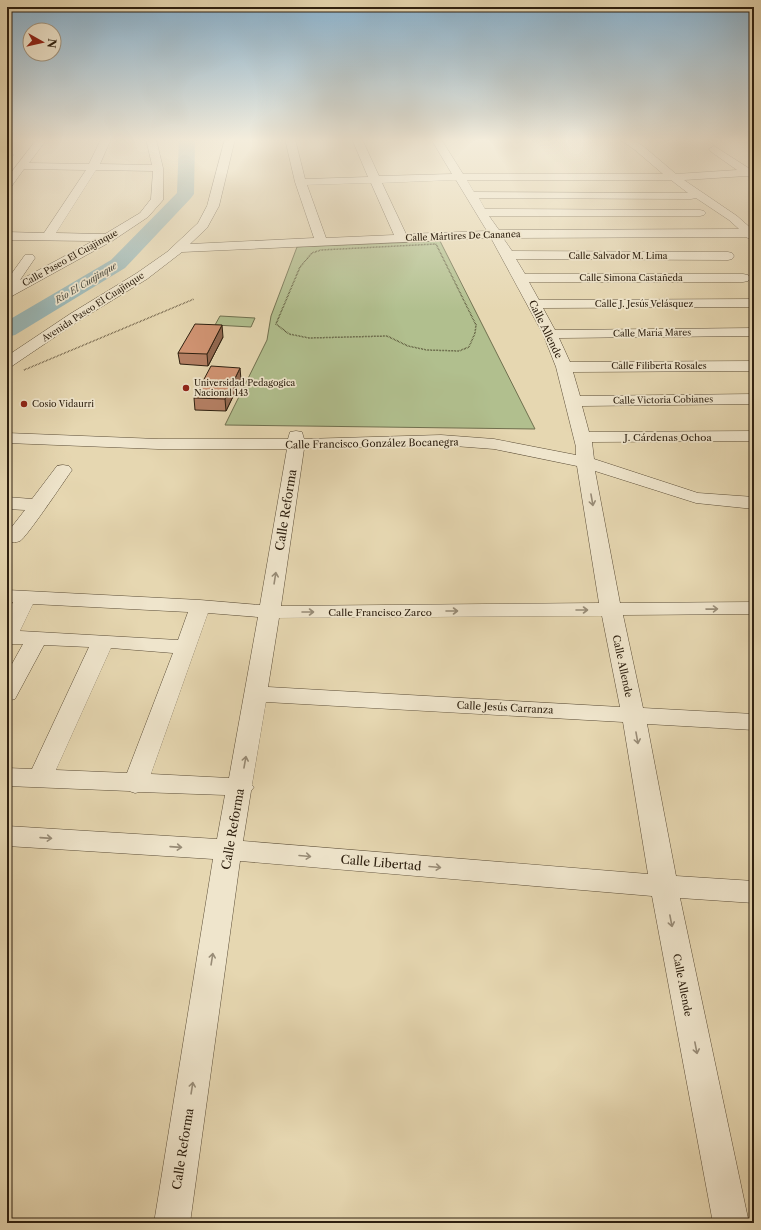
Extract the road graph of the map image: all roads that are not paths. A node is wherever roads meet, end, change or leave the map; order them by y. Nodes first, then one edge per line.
1 (74, 196) edge
2 (157, 196) edge
3 (215, 196) edge
4 (305, 196) edge
5 (383, 196) edge
6 (471, 196) edge
7 (693, 196) edge
8 (698, 196) edge
9 (481, 212) junction
10 (700, 213) junction
11 (733, 218) junction
12 (754, 219) edge
13 (496, 234) junction
14 (714, 234) junction
15 (752, 235) edge
16 (7, 236) edge
17 (48, 236) junction
18 (108, 238) junction
19 (401, 238) junction
20 (321, 241) junction
21 (178, 248) junction
22 (508, 255) junction
23 (728, 256) junction
24 (29, 258) dead end
25 (520, 278) junction
26 (743, 278) junction
27 (7, 290) edge
28 (7, 293) edge
29 (754, 295) edge
30 (754, 303) edge
31 (534, 304) junction
32 (754, 332) edge
33 (550, 334) junction
34 (7, 363) edge
35 (754, 366) edge
36 (564, 367) junction
37 (754, 399) edge
38 (572, 401) junction
39 (7, 427) edge
40 (754, 436) edge
41 (7, 438) edge
42 (159, 439) junction
43 (296, 440) junction
44 (584, 451) junction
45 (63, 470) dead end
46 (754, 494) edge
47 (7, 503) edge
48 (754, 503) edge
49 (38, 505) junction
50 (14, 537) dead end
51 (17, 596) edge
52 (200, 606) junction
53 (754, 608) edge
54 (611, 610) junction
55 (269, 612) junction
56 (7, 636) edge
57 (37, 639) junction
58 (103, 640) junction
59 (186, 647) junction
60 (7, 694) edge
61 (256, 694) junction
62 (633, 714) junction
63 (754, 722) edge
64 (7, 777) edge
65 (40, 779) junction
66 (135, 784) junction
67 (240, 787) junction
68 (7, 836) edge
69 (228, 850) junction
70 (664, 886) junction
71 (754, 892) edge
72 (172, 1223) edge
73 (731, 1223) edge

1 - 17 street
2 - 18 street, Calle Paseo El Cuajinque
3 - 21 street, Avenida Paseo El Cuajinque
4 - 20 street
5 - 19 street
6 - 9 street, Calle Allende
7 - 10 street
8 - 11 street
9 - 10 street
9 - 13 street, Calle Allende
10 - 14 street
11 - 12 street
11 - 15 street
13 - 14 street, Calle Mártires De Cananea
13 - 19 street, Calle Mártires De Cananea
13 - 22 street, Calle Allende
14 - 15 street, Calle Mártires De Cananea
14 - 23 street
16 - 17 street
17 - 18 street
18 - 28 street, Calle Paseo El Cuajinque
19 - 20 street, Calle Mártires De Cananea
20 - 21 street, Calle Mártires De Cananea
21 - 34 street, Avenida Paseo El Cuajinque
22 - 23 street, Calle Salvador M. Lima
22 - 25 street, Calle Allende
23 - 26 street
24 - 27 street
25 - 26 street, Calle Simona Castañeda
25 - 31 street, Calle Allende
26 - 29 street
30 - 31 street, Calle J. Jesús Velásquez
31 - 33 street, Calle Allende
32 - 33 street, Calle María Mares
33 - 36 street, Calle Allende
35 - 36 street, Calle Filiberta Rosales
36 - 38 street, Calle Allende
37 - 38 street, Calle Victoria Cobianes
38 - 44 street, Calle Allende
39 - 42 street, Calle Francisco González Bocanegra
40 - 44 street, J. Cárdenas Ochoa
41 - 42 street, Calle Francisco González Bocanegra
42 - 43 street, Calle Francisco González Bocanegra
43 - 44 street, Calle Francisco González Bocanegra
55 -> 43 street, Calle Reforma
44 - 46 street, Calle Francisco González Bocanegra
44 - 48 street, Calle Francisco González Bocanegra
44 -> 54 street, Calle Allende
45 - 49 street
47 - 49 street
49 - 50 street
51 - 52 street, Calle Francisco Zarco
51 - 56 street
52 - 55 street, Calle Francisco Zarco
52 - 59 street
54 -> 53 street, Calle Francisco Zarco
55 -> 54 street, Calle Francisco Zarco
54 - 62 street, Calle Allende
55 - 61 street, Calle Reforma
56 - 57 street
57 - 58 street
57 - 60 street
58 - 59 street
58 - 65 street
59 - 66 street
61 - 62 street, Calle Jesús Carranza
67 -> 61 street, Calle Reforma
62 - 63 street, Calle Jesús Carranza
62 -> 70 street, Calle Allende
64 - 65 street
65 - 66 street
66 - 67 street
67 - 69 street, Calle Reforma
68 -> 69 street, Calle Libertad
69 -> 70 street, Calle Libertad
72 -> 69 street, Calle Reforma
70 - 71 street, Calle Libertad
70 -> 73 street, Calle Allende

